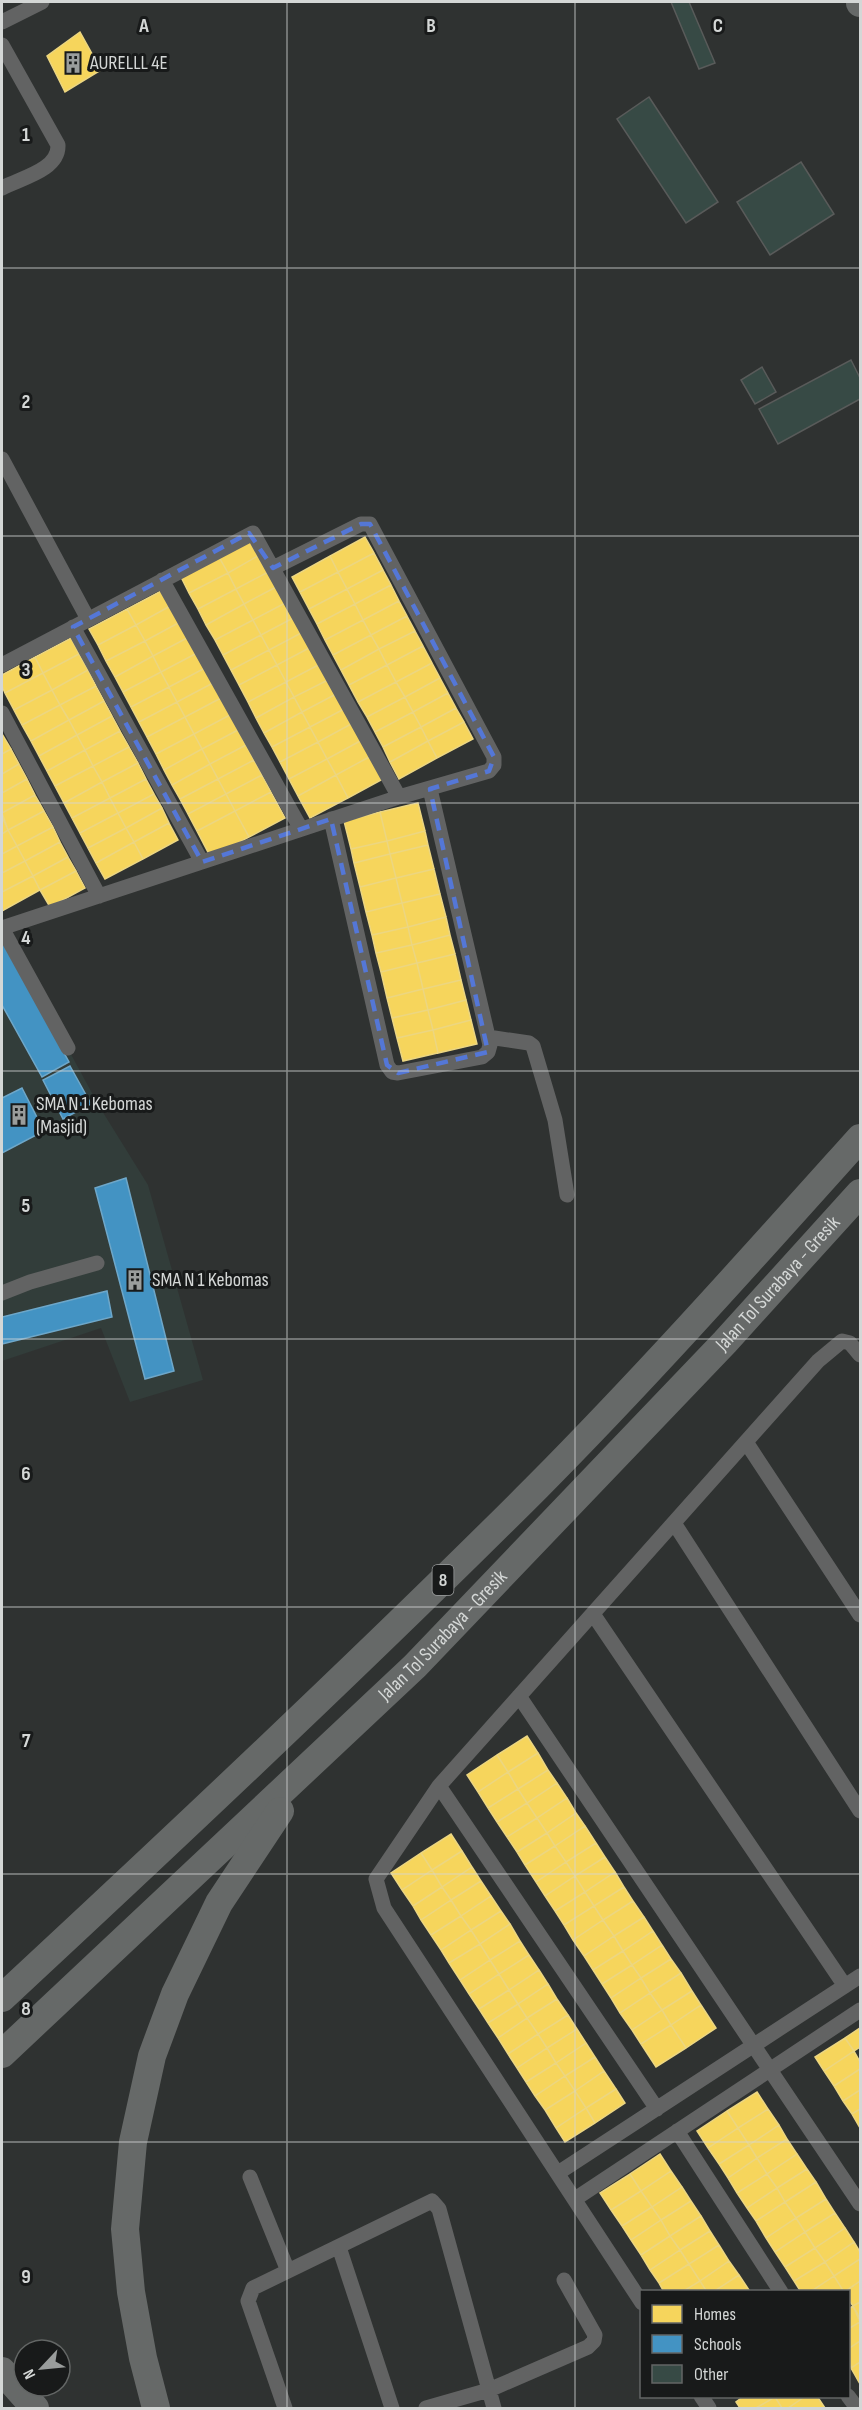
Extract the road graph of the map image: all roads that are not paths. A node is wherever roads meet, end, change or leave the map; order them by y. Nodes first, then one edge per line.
1 (42, 2) edge
2 (2, 22) edge
3 (2, 45) edge
4 (2, 188) edge
5 (2, 459) edge
6 (273, 568) junction
7 (162, 580) junction
8 (88, 619) junction
9 (73, 627) junction
10 (2, 665) edge
11 (2, 713) edge
12 (430, 789) junction
13 (399, 797) junction
14 (331, 819) junction
15 (301, 829) junction
16 (202, 862) junction
17 (99, 896) junction
18 (2, 928) edge
19 (488, 1038) junction
20 (68, 1048) dead end
21 (861, 1138) edge
22 (861, 1193) edge
23 (567, 1195) dead end
24 (97, 1263) dead end
25 (2, 1293) edge
26 (861, 1355) edge
27 (746, 1442) junction
28 (674, 1523) junction
29 (593, 1614) junction
30 (861, 1615) edge
31 (519, 1696) junction
32 (306, 1771) junction
33 (439, 1786) junction
34 (861, 1811) edge
35 (861, 1976) edge
36 (845, 1986) junction
37 (2, 1998) edge
38 (861, 2010) edge
39 (755, 2045) junction
40 (2, 2054) edge
41 (771, 2069) junction
42 (657, 2109) junction
43 (677, 2131) junction
44 (558, 2173) junction
45 (250, 2177) dead end
46 (575, 2199) junction
47 (861, 2204) edge
48 (339, 2247) junction
49 (288, 2271) junction
50 (564, 2280) dead end
51 (780, 2290) edge
52 (640, 2300) edge
53 (2, 2371) edge
54 (489, 2390) junction
55 (35, 2409) edge
56 (156, 2409) edge
57 (285, 2409) edge
58 (392, 2409) edge
59 (426, 2409) edge
60 (494, 2409) edge

1 - 2 street
3 - 4 street
5 - 8 street
6 - 7 street
6 - 12 street
6 - 13 street
7 - 8 street
7 - 15 street
8 - 9 street
9 - 10 street
9 - 16 street
11 - 17 street
12 - 13 street
12 - 19 street
13 - 14 street
14 - 15 street
14 - 19 street
15 - 16 street
16 - 17 street
17 - 18 street
18 - 20 street
19 - 23 street
21 - 37 highway, Jalan Tol Surabaya - Gresik / 8
22 - 32 highway, Jalan Tol Surabaya - Gresik / 8
24 - 25 street
26 - 27 street
27 - 28 street
27 - 30 street
28 - 29 street
28 - 34 street
29 - 31 street
29 - 36 street
31 - 33 street
31 - 39 street
32 - 40 highway, Jalan Tol Surabaya - Gresik / 8
32 - 56 highway
33 - 42 street
33 - 44 street
35 - 36 street
36 - 39 street
38 - 41 street
39 - 41 street
39 - 42 street
41 - 43 street
41 - 47 street
42 - 44 street
43 - 46 street
43 - 51 street
44 - 46 street
45 - 49 street
46 - 52 street
48 - 49 street
48 - 54 street
48 - 58 street
49 - 57 street
50 - 54 street
53 - 55 highway
54 - 59 street
54 - 60 street

